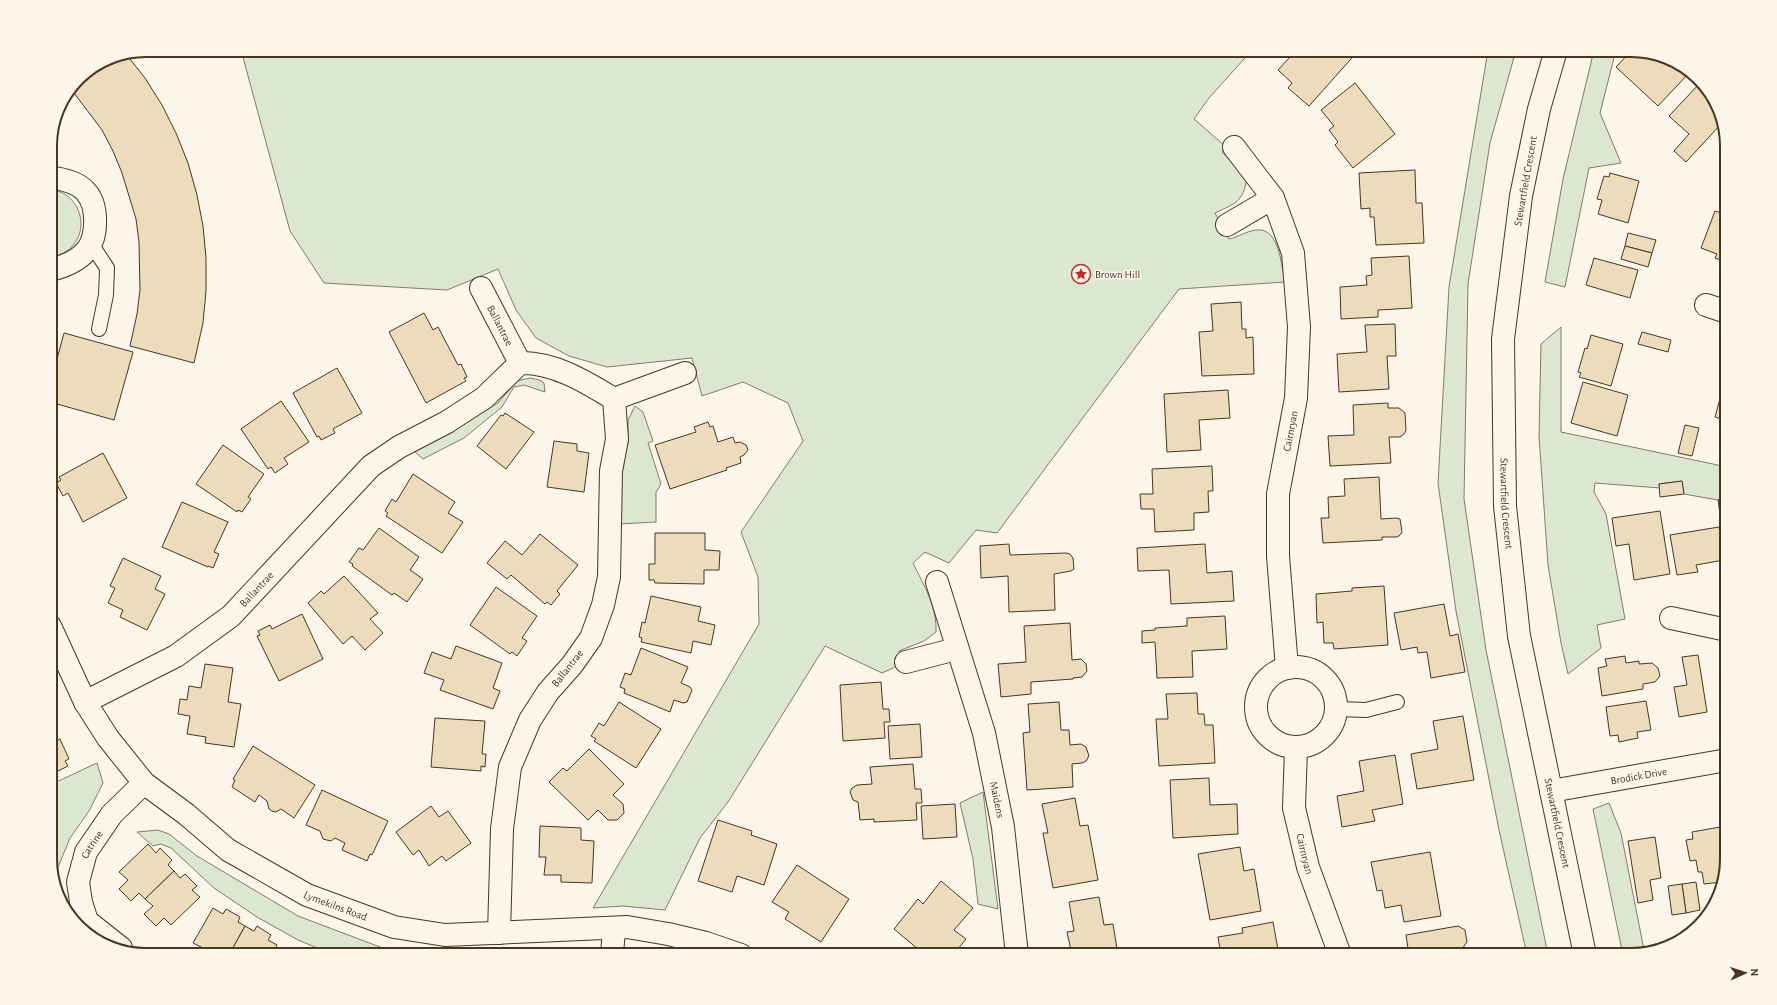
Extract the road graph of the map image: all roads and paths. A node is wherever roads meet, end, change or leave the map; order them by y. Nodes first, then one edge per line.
1 (1554, 57) edge
2 (1234, 147) dead end
3 (57, 178) edge
4 (1273, 198) junction
5 (1227, 225) dead end
6 (90, 242) junction
7 (57, 268) edge
8 (481, 288) dead end
9 (1706, 305) dead end
10 (1720, 310) edge
11 (99, 329) dead end
12 (520, 364) junction
13 (686, 373) dead end
14 (614, 399) junction
15 (937, 582) dead end
16 (1670, 618) dead end
17 (1720, 629) edge
18 (57, 641) edge
19 (956, 649) junction
20 (906, 662) dead end
21 (1287, 668) junction
22 (85, 702) junction
23 (1397, 702) dead end
24 (1337, 709) junction
25 (1296, 748) junction
26 (1720, 761) edge
27 (144, 783) junction
28 (1551, 791) junction
29 (84, 923) edge
30 (89, 927) edge
31 (614, 928) junction
32 (499, 933) junction
33 (104, 937) edge
34 (613, 948) edge
35 (721, 948) edge
36 (1016, 948) edge
37 (1337, 948) edge
38 (1584, 948) edge

1 - 28 street, Stewartfield Crescent
2 - 4 street, Cairnryan
3 - 6 street
4 - 5 street
4 - 21 street, Cairnryan
6 - 7 street
6 - 11 lane
8 - 12 street, Ballantrae
9 - 10 street
12 - 14 street
12 - 22 street, Ballantrae
13 - 14 street
14 - 32 street, Ballantrae
15 - 19 street, Maidens
16 - 17 street
18 - 22 street, Lymekilns Road
19 - 20 street
19 - 36 street, Maidens
21 - 24 street
21 - 25 street
22 - 27 street, Lymekilns Road
23 - 24 lane
24 - 25 street
25 - 37 street, Cairnryan
26 - 28 street, Brodick Drive
27 - 29 street, Catrine
27 - 32 street, Lymekilns Road
28 - 38 street, Stewartfield Crescent
30 - 33 street, Catrine
31 - 32 street, Lymekilns Road
31 - 34 street
31 - 35 street, Lymekilns Road

